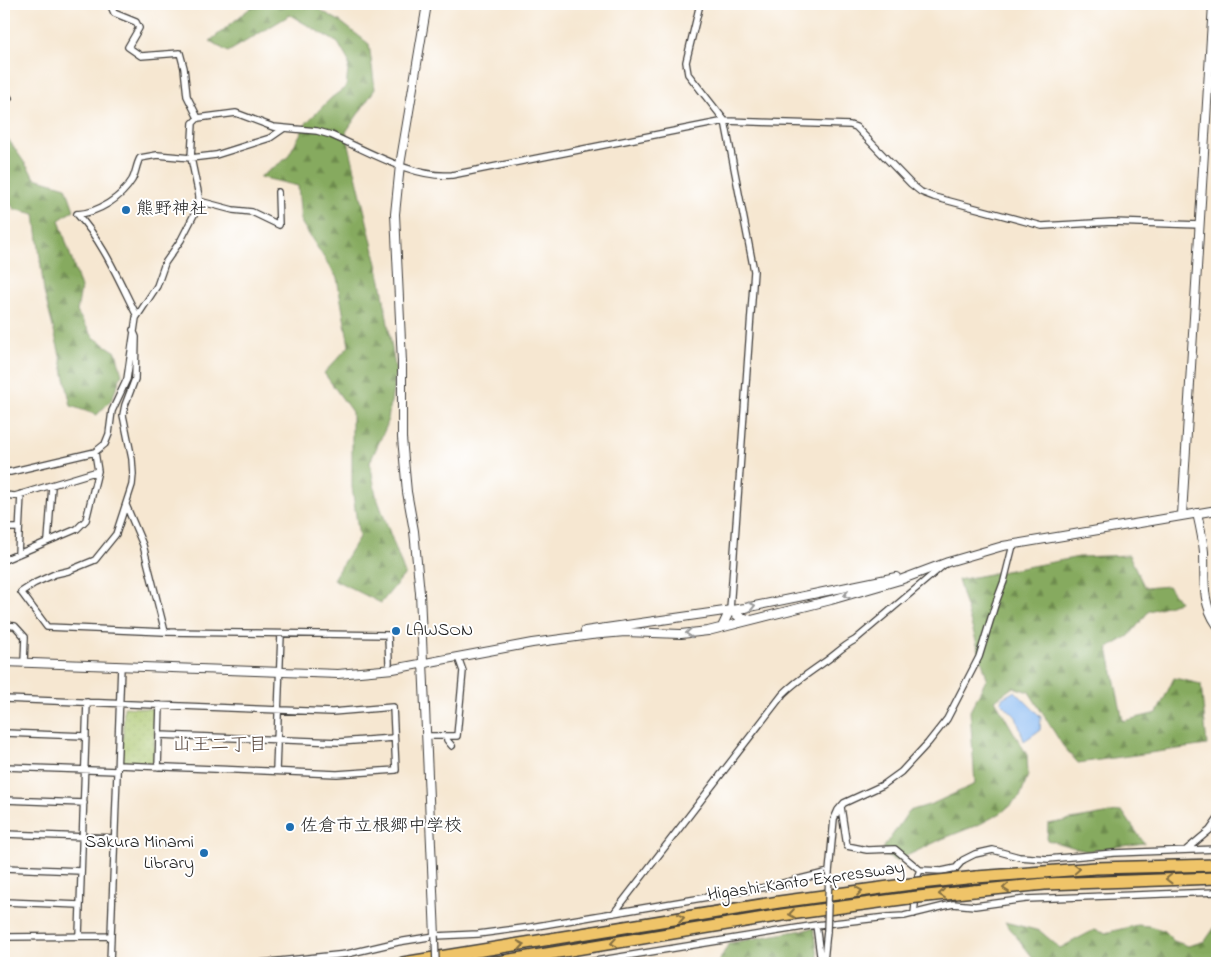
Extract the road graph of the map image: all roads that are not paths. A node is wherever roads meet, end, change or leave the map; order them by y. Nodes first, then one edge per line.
1 (110, 4) edge
2 (427, 4) edge
3 (700, 4) edge
4 (1214, 4) edge
5 (1215, 29) edge
6 (198, 118) junction
7 (725, 121) junction
8 (283, 128) junction
9 (191, 158) junction
10 (400, 165) junction
11 (278, 192) dead end
12 (199, 201) junction
13 (1200, 225) junction
14 (137, 316) junction
15 (133, 330) junction
16 (95, 452) junction
17 (4, 471) edge
18 (98, 471) junction
19 (52, 486) junction
20 (21, 494) junction
21 (4, 495) edge
22 (126, 505) junction
23 (1217, 510) edge
24 (1197, 513) junction
25 (1182, 515) junction
26 (4, 528) edge
27 (19, 528) junction
28 (48, 541) junction
29 (1013, 545) junction
30 (18, 554) junction
31 (4, 560) edge
32 (948, 562) junction
33 (927, 570) junction
34 (730, 610) junction
35 (753, 620) junction
36 (4, 625) edge
37 (1217, 625) edge
38 (722, 627) junction
39 (165, 632) junction
40 (281, 634) junction
41 (532, 643) junction
42 (458, 657) junction
43 (4, 662) edge
44 (24, 663) junction
45 (389, 663) dead end
46 (424, 663) junction
47 (121, 666) junction
48 (280, 672) junction
49 (4, 699) edge
50 (87, 702) junction
51 (120, 703) junction
52 (160, 705) junction
53 (278, 709) junction
54 (4, 733) edge
55 (86, 736) junction
56 (159, 736) junction
57 (427, 736) junction
58 (447, 736) junction
59 (394, 738) junction
60 (277, 741) junction
61 (452, 746) dead end
62 (4, 767) edge
63 (158, 767) junction
64 (117, 768) junction
65 (85, 770) junction
66 (276, 771) junction
67 (4, 800) edge
68 (84, 803) junction
69 (841, 807) junction
70 (1217, 820) edge
71 (4, 834) edge
72 (82, 837) junction
73 (115, 838) junction
74 (1217, 849) edge
75 (1186, 850) junction
76 (1217, 864) edge
77 (4, 868) edge
78 (920, 870) junction
79 (81, 871) junction
80 (829, 872) junction
81 (1217, 878) edge
82 (1217, 892) edge
83 (4, 902) edge
84 (80, 905) junction
85 (614, 914) junction
86 (914, 914) junction
87 (816, 925) junction
88 (79, 936) junction
89 (111, 936) junction
90 (435, 936) junction
91 (4, 937) edge
92 (110, 963) edge
93 (260, 963) edge
94 (404, 963) edge
95 (436, 963) edge
96 (492, 963) edge
97 (583, 963) edge
98 (824, 963) edge

1 - 6 street
2 - 10 street
3 - 7 street
4 - 5 street
5 - 13 street
6 - 8 street
6 - 9 street
7 - 10 street
7 - 13 street
7 - 34 street
8 - 9 street
8 - 10 street
9 - 12 street
9 - 14 street
10 - 46 street
11 - 12 street
12 - 14 street
13 - 25 street
14 - 15 street
15 - 16 street
15 - 22 street
16 - 17 street
16 - 18 street
18 - 19 street
18 - 28 street
19 - 20 street
19 - 28 street
20 - 21 street
20 - 27 street
22 - 39 street
22 - 39 street
23 - 24 street
24 - 25 street
24 - 37 street
25 - 29 street
26 - 27 street
27 - 30 street
28 - 30 street
29 - 32 street
29 - 69 street
30 - 31 street
32 - 33 street
32 - 85 street
34 -> 33 street
33 -> 35 street
34 - 35 street
34 - 38 street
34 - 41 street
35 - 38 street
36 - 44 street
38 -> 41 street
39 - 40 street
40 - 45 street
40 - 48 street
41 - 42 street
42 - 46 street
42 - 58 street
43 - 44 street
44 - 47 street
46 - 48 street
46 - 57 street
47 - 48 street
47 - 51 street
48 - 53 street
49 - 50 street
50 - 51 street
50 - 55 street
51 - 52 street
51 - 64 street
52 - 53 street
52 - 56 street
53 - 59 street
53 - 60 street
54 - 55 street
55 - 65 street
56 - 60 street
56 - 63 street
57 - 58 street
57 - 90 street
58 - 61 street
59 - 60 street
59 - 66 street
60 - 66 street
62 - 65 street
63 - 64 street
63 - 66 street
64 - 65 street
64 - 73 street
65 - 68 street
67 - 68 street
68 - 72 street
69 - 78 street
69 - 80 street
70 - 75 street
71 - 72 street
72 - 73 street
72 - 79 street
73 - 89 street
74 - 75 street
75 - 78 street
94 -> 76 highway, Higashi-Kanto Expressway, bridge
77 - 79 street
78 - 86 street
79 - 84 street
80 - 85 street
80 - 98 street, bridge
81 -> 96 highway, Higashi-Kanto Expressway, bridge
82 - 86 street
83 - 84 street
84 - 88 street
85 - 90 street
86 - 87 street
87 - 97 street
87 - 98 street
88 - 89 street
88 - 91 street
89 - 92 street
90 - 93 street
90 - 95 street, bridge

